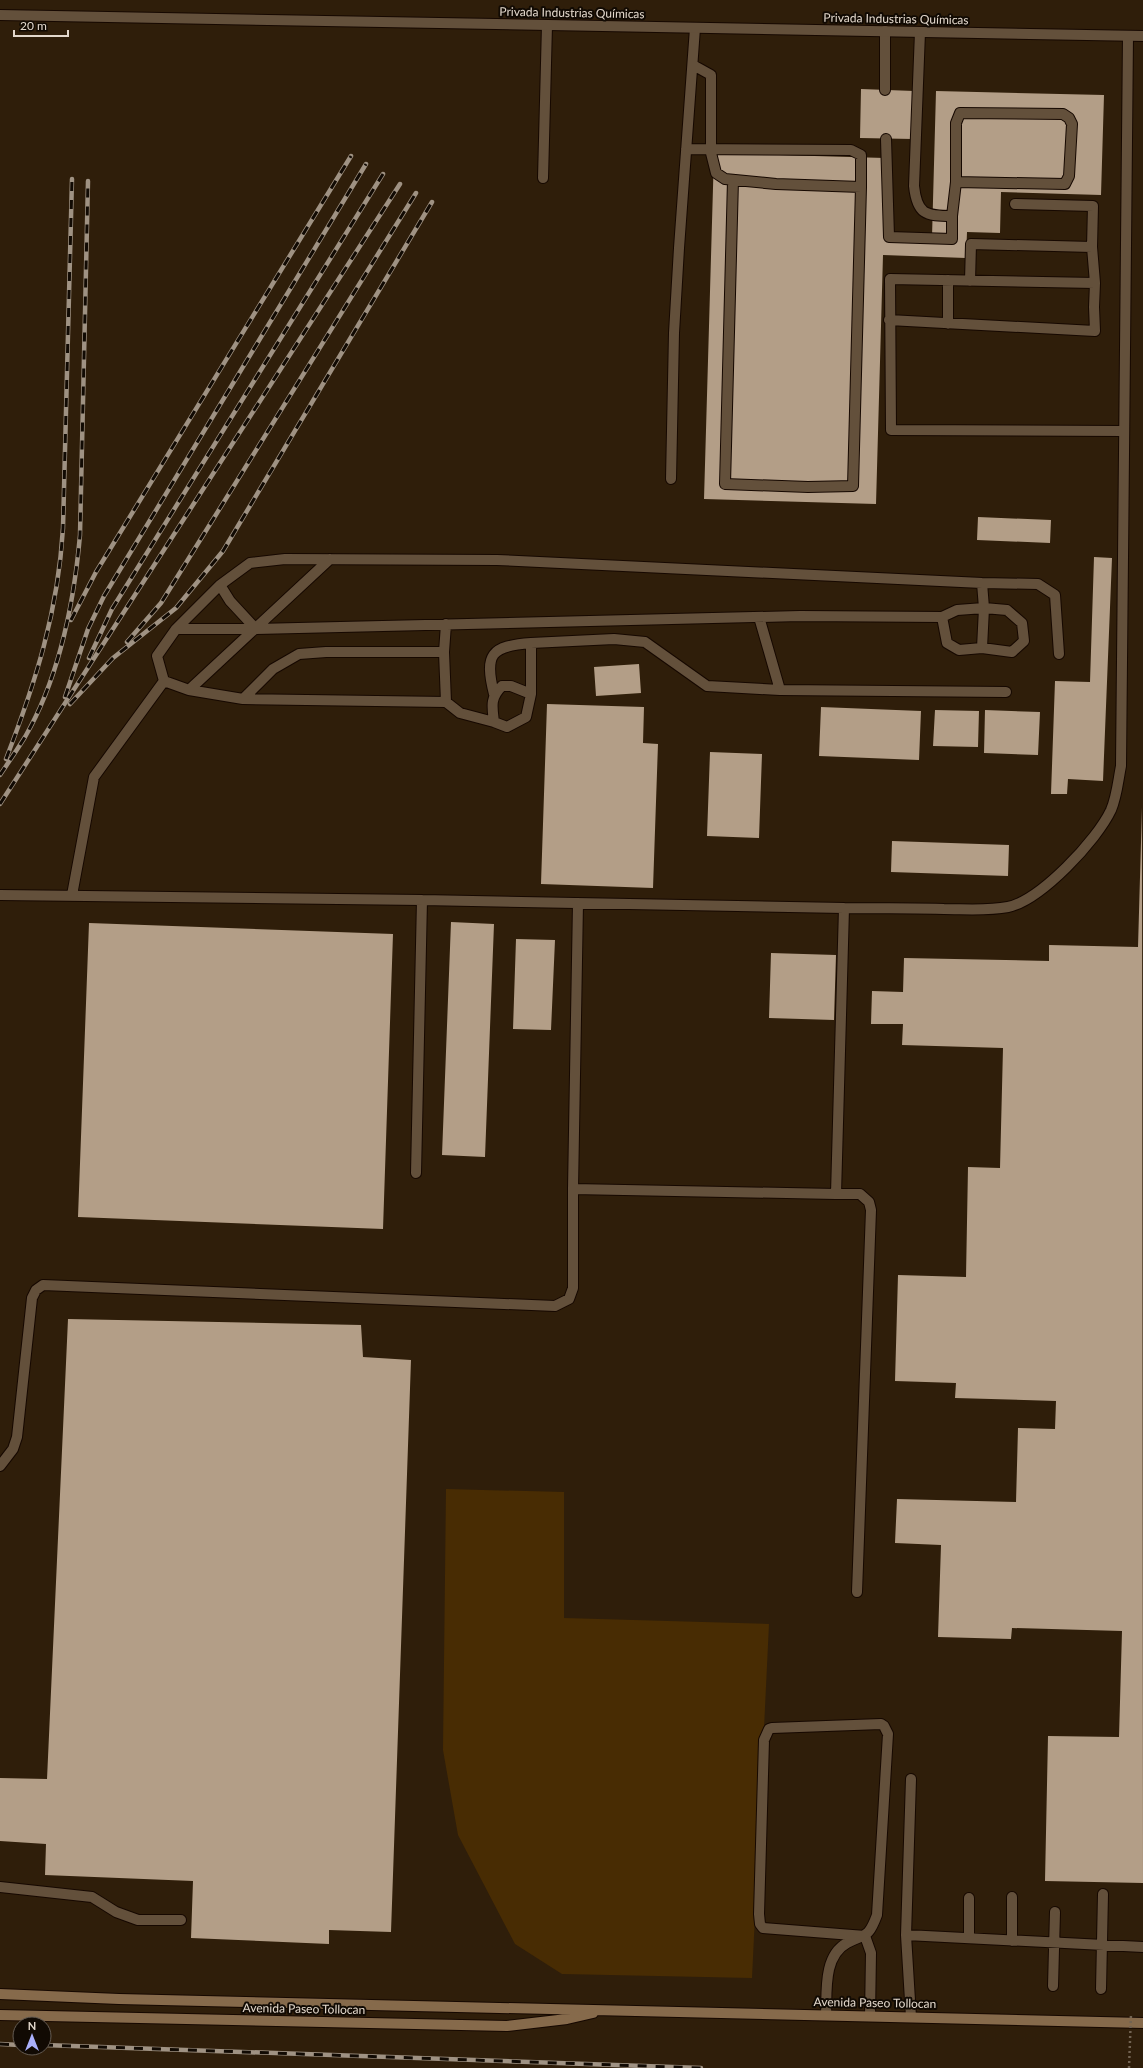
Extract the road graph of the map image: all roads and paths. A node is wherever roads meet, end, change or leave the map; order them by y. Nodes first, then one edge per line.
1 (0, 15) edge
2 (547, 25) junction
3 (696, 28) junction
4 (885, 31) junction
5 (920, 32) junction
6 (1128, 36) junction
7 (1143, 36) edge
8 (693, 65) junction
9 (885, 90) dead end
10 (886, 139) dead end
11 (686, 148) junction
12 (543, 178) dead end
13 (733, 180) junction
14 (956, 182) junction
15 (861, 187) junction
16 (1015, 204) dead end
17 (952, 216) junction
18 (1092, 247) junction
19 (948, 280) junction
20 (970, 281) junction
21 (1095, 283) junction
22 (889, 320) junction
23 (948, 324) junction
24 (1124, 431) junction
25 (671, 479) dead end
26 (330, 559) junction
27 (982, 583) junction
28 (220, 585) junction
29 (984, 608) junction
30 (759, 617) junction
31 (942, 617) junction
32 (446, 624) junction
33 (176, 629) junction
34 (256, 629) junction
35 (531, 643) junction
36 (982, 648) junction
37 (444, 652) junction
38 (1059, 654) dead end
39 (164, 681) junction
40 (189, 690) junction
41 (780, 690) junction
42 (1006, 692) dead end
43 (494, 694) junction
44 (531, 694) junction
45 (243, 699) junction
46 (446, 702) junction
47 (494, 722) junction
48 (0, 895) edge
49 (72, 895) junction
50 (422, 900) junction
51 (578, 903) junction
52 (844, 908) junction
53 (416, 1173) dead end
54 (573, 1189) junction
55 (836, 1194) junction
56 (0, 1466) edge
57 (857, 1592) dead end
58 (911, 1779) dead end
59 (0, 1887) edge
60 (1102, 1894) dead end
61 (1012, 1897) dead end
62 (969, 1898) dead end
63 (1055, 1912) dead end
64 (181, 1920) dead end
65 (865, 1936) junction
66 (906, 1936) junction
67 (969, 1938) junction
68 (1012, 1941) junction
69 (1054, 1943) junction
70 (1102, 1945) junction
71 (1143, 1947) edge
72 (1053, 1986) dead end
73 (1101, 1989) dead end
74 (0, 1994) edge
75 (606, 2009) junction
76 (1131, 2014) dead end
77 (0, 2015) edge
78 (826, 2015) junction
79 (870, 2016) junction
80 (911, 2017) junction
81 (1143, 2023) edge
82 (1129, 2068) edge

1 - 2 street, Privada Industrias Químicas
2 - 3 street, Privada Industrias Químicas
2 - 12 street
3 - 4 street, Privada Industrias Químicas
3 - 8 street
4 - 5 street, Privada Industrias Químicas
4 - 9 street
5 - 6 street, Privada Industrias Químicas
5 - 17 street
6 - 7 street, Privada Industrias Químicas
6 - 24 street
8 - 11 street
8 - 13 street
10 - 17 street
11 - 15 street
11 - 25 street
13 - 15 street
13 - 15 street
14 - 14 street
14 - 17 street
16 - 18 street
18 - 20 street
18 - 21 street
19 - 20 street
19 - 22 street
19 - 23 street
20 - 21 street
21 - 23 street
22 - 23 street
22 - 24 street
24 - 52 street
26 - 27 street
26 - 28 street
26 - 34 street
27 - 29 street
27 - 38 street
28 - 33 street
28 - 34 street
29 - 31 street
29 - 36 street
29 - 36 street
30 - 31 street
30 - 32 street
30 - 41 street
31 - 36 street
32 - 34 street
32 - 37 street
33 - 34 street
33 - 39 street
34 - 40 street
35 - 41 street
35 - 43 street
35 - 44 street
37 - 45 street
37 - 46 street
39 - 40 street
39 - 49 street
40 - 45 street
41 - 42 street
43 - 44 street
43 - 47 street
44 - 47 street
45 - 46 street
46 - 47 street
48 - 49 street
49 - 50 street
50 - 51 street
50 - 53 street
51 - 52 street
51 - 54 street
52 - 55 street
54 - 55 street
54 - 56 street
55 - 57 street
58 - 66 street
59 - 64 street
60 - 70 street
61 - 68 street
62 - 67 street
63 - 69 street
65 - 65 street
65 - 78 street
65 - 79 street
66 - 67 street
66 - 80 street
67 - 68 street
68 - 69 street
69 - 70 street
69 - 72 street
70 - 71 street
70 - 73 street
74 - 75 main road, Avenida Paseo Tollocan
75 - 77 main road, Avenida Paseo Tollocan
75 - 78 main road, Avenida Paseo Tollocan
76 - 82 path, bridge
78 - 79 main road, Avenida Paseo Tollocan
79 - 80 main road, Avenida Paseo Tollocan
80 - 81 main road, Avenida Paseo Tollocan

